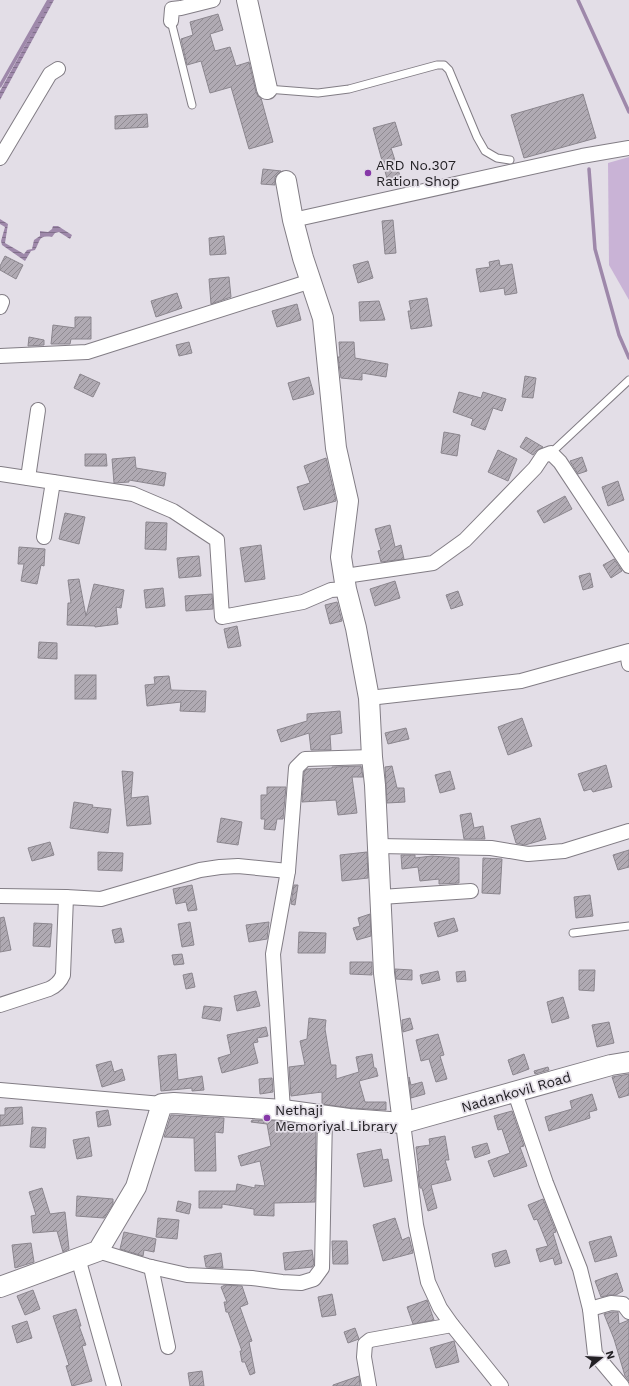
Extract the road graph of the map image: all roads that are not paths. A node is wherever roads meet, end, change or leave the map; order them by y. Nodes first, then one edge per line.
1 (214, 0) edge
2 (247, 0) edge
3 (171, 21) joint
4 (58, 69) dead end
5 (267, 89) joint
6 (192, 105) dead end
7 (629, 148) edge
8 (0, 158) edge
9 (510, 160) dead end
10 (286, 181) dead end
11 (293, 220) junction
12 (311, 281) junction
13 (0, 356) edge
14 (629, 380) edge
15 (38, 410) dead end
16 (551, 453) junction
17 (0, 474) edge
18 (28, 478) junction
19 (53, 482) junction
20 (44, 537) dead end
21 (629, 566) edge
22 (345, 583) junction
23 (628, 655) edge
24 (369, 698) junction
25 (372, 757) junction
26 (629, 831) edge
27 (378, 846) junction
28 (288, 871) junction
29 (471, 891) dead end
30 (0, 896) edge
31 (66, 897) junction
32 (381, 897) junction
33 (629, 926) edge
34 (573, 934) dead end
35 (0, 1005) edge
36 (629, 1062) edge
37 (0, 1090) edge
38 (515, 1093) junction
39 (162, 1104) junction
40 (283, 1110) junction
41 (325, 1116) junction
42 (403, 1124) junction
43 (98, 1251) junction
44 (78, 1258) junction
45 (151, 1267) junction
46 (0, 1287) edge
47 (590, 1309) junction
48 (629, 1312) edge
49 (452, 1325) junction
50 (168, 1347) dead end
51 (629, 1383) edge
52 (114, 1386) edge
53 (370, 1386) edge
54 (502, 1386) edge
55 (622, 1386) edge

1 - 3 street
2 - 5 street
3 - 6 lane
4 - 8 street
5 - 9 lane
7 - 11 street
10 - 11 street
11 - 12 street
12 - 13 street
12 - 22 street
14 - 16 lane
15 - 18 street
16 - 21 street
16 - 22 street
17 - 18 street
18 - 19 street
19 - 20 street
19 - 22 street
22 - 24 street
23 - 24 street
24 - 25 street
25 - 27 street
25 - 28 street
26 - 27 street
27 - 32 street
28 - 31 street
28 - 40 street
29 - 32 street
30 - 31 street
31 - 35 street
32 - 42 street
33 - 34 lane
36 - 38 street, Nadankovil Road
37 - 39 street
38 - 42 street, Nadankovil Road
38 - 47 street
39 - 40 street
39 - 43 street
40 - 41 street
41 - 42 street
41 - 45 street
42 - 49 street
43 - 44 street
43 - 45 street
44 - 46 street
44 - 52 street
45 - 50 street
47 - 48 street
47 - 55 street
49 - 53 street
49 - 54 street
51 - 55 street

